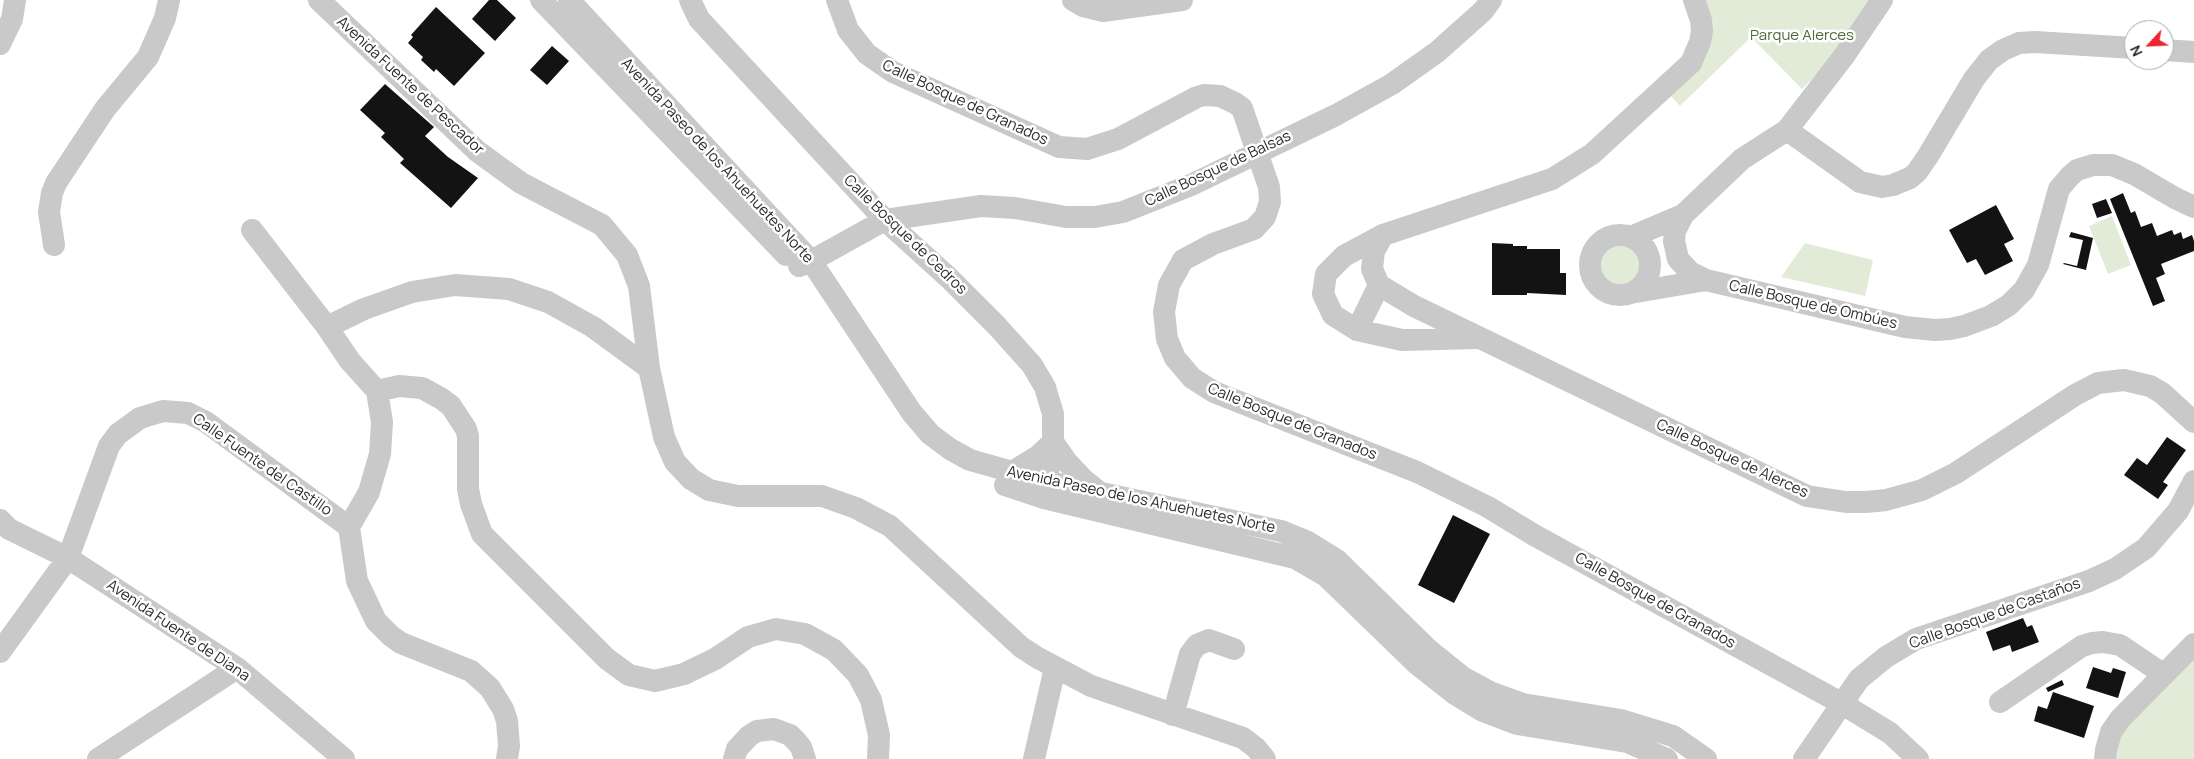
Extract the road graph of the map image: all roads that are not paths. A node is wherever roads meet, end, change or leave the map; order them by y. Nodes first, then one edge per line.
1 (16, 0) edge
2 (168, 0) edge
3 (319, 0) edge
4 (541, 0) edge
5 (569, 0) edge
6 (690, 0) edge
7 (836, 0) edge
8 (1073, 0) edge
9 (1182, 0) edge
10 (1491, 0) edge
11 (1694, 0) edge
12 (1882, 0) edge
13 (0, 44) edge
14 (2124, 47) edge
15 (2174, 51) edge
16 (2194, 52) edge
17 (1787, 130) junction
18 (1257, 152) junction
19 (2194, 206) edge
20 (1684, 215) junction
21 (885, 220) junction
22 (252, 230) dead end
23 (1384, 235) junction
24 (1630, 237) junction
25 (847, 241) junction
26 (54, 246) dead end
27 (1676, 250) junction
28 (1649, 256) junction
29 (804, 264) junction
30 (1706, 280) junction
31 (1379, 286) junction
32 (830, 288) junction
33 (1636, 292) junction
34 (1414, 306) junction
35 (327, 327) junction
36 (1358, 330) junction
37 (1483, 338) junction
38 (1402, 340) junction
39 (649, 368) junction
40 (377, 391) junction
41 (2194, 422) edge
42 (1053, 442) junction
43 (1012, 472) junction
44 (2194, 481) edge
45 (1044, 490) junction
46 (1102, 494) junction
47 (0, 520) edge
48 (349, 527) junction
49 (68, 558) junction
50 (2194, 644) edge
51 (1234, 649) dead end
52 (0, 652) edge
53 (237, 668) junction
54 (1056, 668) junction
55 (2163, 674) junction
56 (2000, 702) dead end
57 (1841, 703) junction
58 (1173, 715) junction
59 (98, 759) edge
60 (344, 759) edge
61 (507, 759) edge
62 (734, 759) edge
63 (805, 759) edge
64 (878, 759) edge
65 (1034, 759) edge
66 (1265, 759) edge
67 (1667, 759) edge
68 (1706, 759) edge
69 (1804, 759) edge
70 (1918, 759) edge
71 (2105, 759) edge

1 - 13 street
2 - 26 street
3 - 39 street, Avenida Fuente de Pescador
4 - 29 street, Avenida Paseo de los Ahuehuetes Norte
5 - 29 street, Avenida Paseo de los Ahuehuetes Norte
6 - 21 street, Calle Bosque de Cedros
7 - 18 street, Calle Bosque de Granados
8 - 9 street
10 - 18 street, Calle Bosque de Balsas
11 - 23 street, Calle Bosque de Alerces
12 - 17 street
14 - 17 street
15 - 16 street
17 - 20 street
18 - 21 street, Calle Bosque de Balsas
18 - 57 street, Calle Bosque de Granados
19 - 30 street, Calle Bosque de Ombúes
20 - 24 street
20 - 27 street
21 - 25 street, Calle Bosque de Balsas
21 - 42 street, Calle Bosque de Cedros
22 - 35 street
23 - 31 street
23 - 36 street, Calle Bosque de Alerces
24 - 28 street
24 - 33 street
25 - 29 street, Calle Bosque de Balsas
25 - 32 street
27 - 28 street
27 - 30 street, Calle Bosque de Ombúes
28 - 33 street
29 - 32 street, Avenida Paseo de los Ahuehuetes Norte
29 - 45 street, Avenida Paseo de los Ahuehuetes Norte
30 - 33 street
31 - 34 street, Calle Bosque de Alerces
31 - 36 street
32 - 43 street, Avenida Paseo de los Ahuehuetes Norte
34 - 37 street, Calle Bosque de Alerces
34 - 38 street
35 - 39 street
35 - 40 street
36 - 38 street, Calle Bosque de Alerces
37 - 38 street, Calle Bosque de Alerces
37 - 41 street, Calle Bosque de Alerces
39 - 54 street, Avenida Fuente de Pescador
40 - 48 street
40 - 64 street
42 - 43 street
42 - 45 street, Calle Bosque de Cedros
42 - 46 street
43 - 45 street, Avenida Paseo de los Ahuehuetes Norte
44 - 57 street, Calle Bosque de Castaños
45 - 46 street, Avenida Paseo de los Ahuehuetes Norte
45 - 67 street, Avenida Paseo de los Ahuehuetes Norte
46 - 68 street, Avenida Paseo de los Ahuehuetes Norte
47 - 49 street, Avenida Fuente de Diana
48 - 49 street, Calle Fuente del Castillo
48 - 61 street
49 - 52 street, Calle Fuente del Castillo
49 - 53 street, Avenida Fuente de Diana
50 - 55 street
51 - 58 street
53 - 59 street
53 - 60 street, Avenida Fuente de Diana
54 - 58 street, Avenida Fuente de Pescador
54 - 65 street
55 - 56 street
55 - 71 street
57 - 69 street, Calle Bosque de Castaños
57 - 70 street, Calle Bosque de Granados
58 - 66 street, Avenida Fuente de Pescador
62 - 63 street

